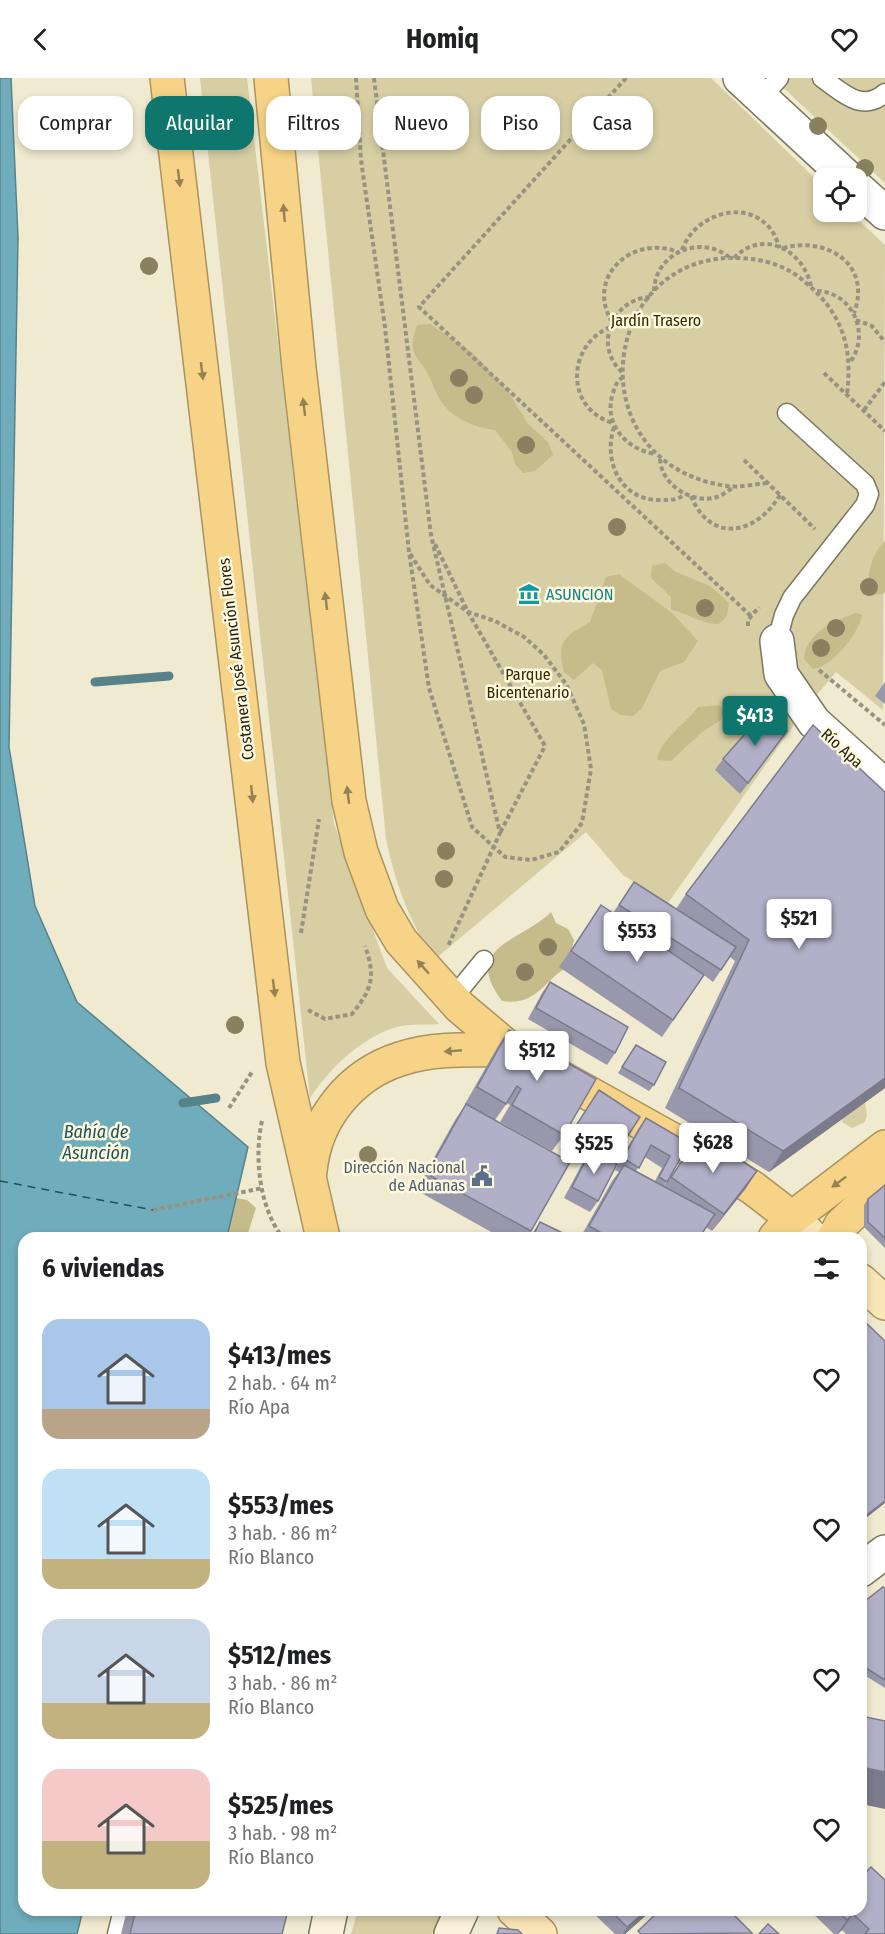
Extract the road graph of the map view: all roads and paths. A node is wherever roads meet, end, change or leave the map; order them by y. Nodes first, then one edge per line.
1 (167, 78) edge
2 (271, 78) edge
3 (356, 78) edge
4 (374, 78) edge
5 (626, 78) edge
6 (822, 78) edge
7 (760, 85) edge
8 (885, 93) edge
9 (839, 168) edge
10 (867, 197) edge
11 (885, 213) edge
12 (782, 248) junction
13 (680, 251) junction
14 (732, 258) junction
15 (811, 287) junction
16 (654, 291) junction
17 (816, 291) junction
18 (650, 297) junction
19 (854, 313) junction
20 (856, 320) junction
21 (611, 324) junction
22 (885, 342) edge
23 (850, 363) junction
24 (824, 373) dead end
25 (622, 375) junction
26 (885, 382) edge
27 (847, 394) junction
28 (864, 410) junction
29 (787, 413) dead end
30 (613, 425) junction
31 (885, 431) edge
32 (656, 454) junction
33 (660, 459) junction
34 (767, 483) dead end
35 (735, 486) junction
36 (685, 494) junction
37 (780, 495) dead end
38 (691, 496) junction
39 (431, 535) junction
40 (409, 552) junction
41 (445, 596) junction
42 (468, 612) junction
43 (752, 616) dead end
44 (777, 641) joint
45 (812, 664) dead end
46 (885, 725) edge
47 (885, 786) edge
48 (325, 824) dead end
49 (500, 833) junction
50 (495, 849) junction
51 (362, 937) dead end
52 (300, 940) dead end
53 (447, 947) dead end
54 (484, 960) dead end
55 (452, 999) junction
56 (303, 1008) dead end
57 (511, 1050) junction
58 (264, 1112) dead end
59 (885, 1147) edge
60 (309, 1183) junction
61 (885, 1183) edge
62 (263, 1188) junction
63 (153, 1210) dead end
64 (793, 1231) edge
65 (279, 1232) edge
66 (321, 1232) edge
67 (838, 1232) edge
68 (867, 1286) edge
69 (885, 1303) edge
70 (885, 1552) edge
71 (867, 1566) edge
72 (122, 1916) edge
73 (330, 1916) edge
74 (459, 1916) edge
75 (520, 1916) edge
76 (117, 1934) edge
77 (326, 1934) edge
78 (451, 1934) edge
79 (540, 1934) edge

1 -> 60 highway, Costanera José Asunción Flores
55 -> 2 highway
3 - 40 path
4 - 39 path
5 - 43 path
6 - 8 lane
7 - 9 street
10 - 11 street
12 - 13 path
12 - 14 path
12 - 15 path
12 - 19 path
13 - 14 path
13 - 16 path
13 - 21 path
14 - 15 path
14 - 16 path
15 - 17 path
16 - 18 path
17 - 19 path
17 - 23 path
18 - 21 path
18 - 25 path
19 - 20 path
20 - 22 path
20 - 23 path
21 - 25 path
21 - 30 path
23 - 27 path
24 - 27 path
25 - 30 path
25 - 32 path
26 - 28 path
27 - 28 path
28 - 31 path
29 - 44 lane
30 - 32 path
30 - 36 path
32 - 33 path
33 - 35 path
33 - 36 path
34 - 35 path
35 - 38 path
36 - 38 path
37 - 38 path
39 - 41 path
39 - 42 path
40 - 41 path
40 - 50 path
41 - 42 path
41 - 49 path
42 - 49 path
42 - 50 path
44 - 47 street, Río Apa
45 - 46 path
48 - 52 path
49 - 50 path
50 - 53 path
51 - 56 path
54 - 55 lane
55 - 57 highway
57 -> 60 highway
57 - 64 highway
58 - 62 path
59 -> 64 highway
60 - 66 highway, Costanera José Asunción Flores
61 - 67 highway
62 - 63 path
62 - 65 path
68 - 69 main road
70 - 71 street
72 - 76 lane
73 - 77 street
74 - 78 street
75 - 79 main road

